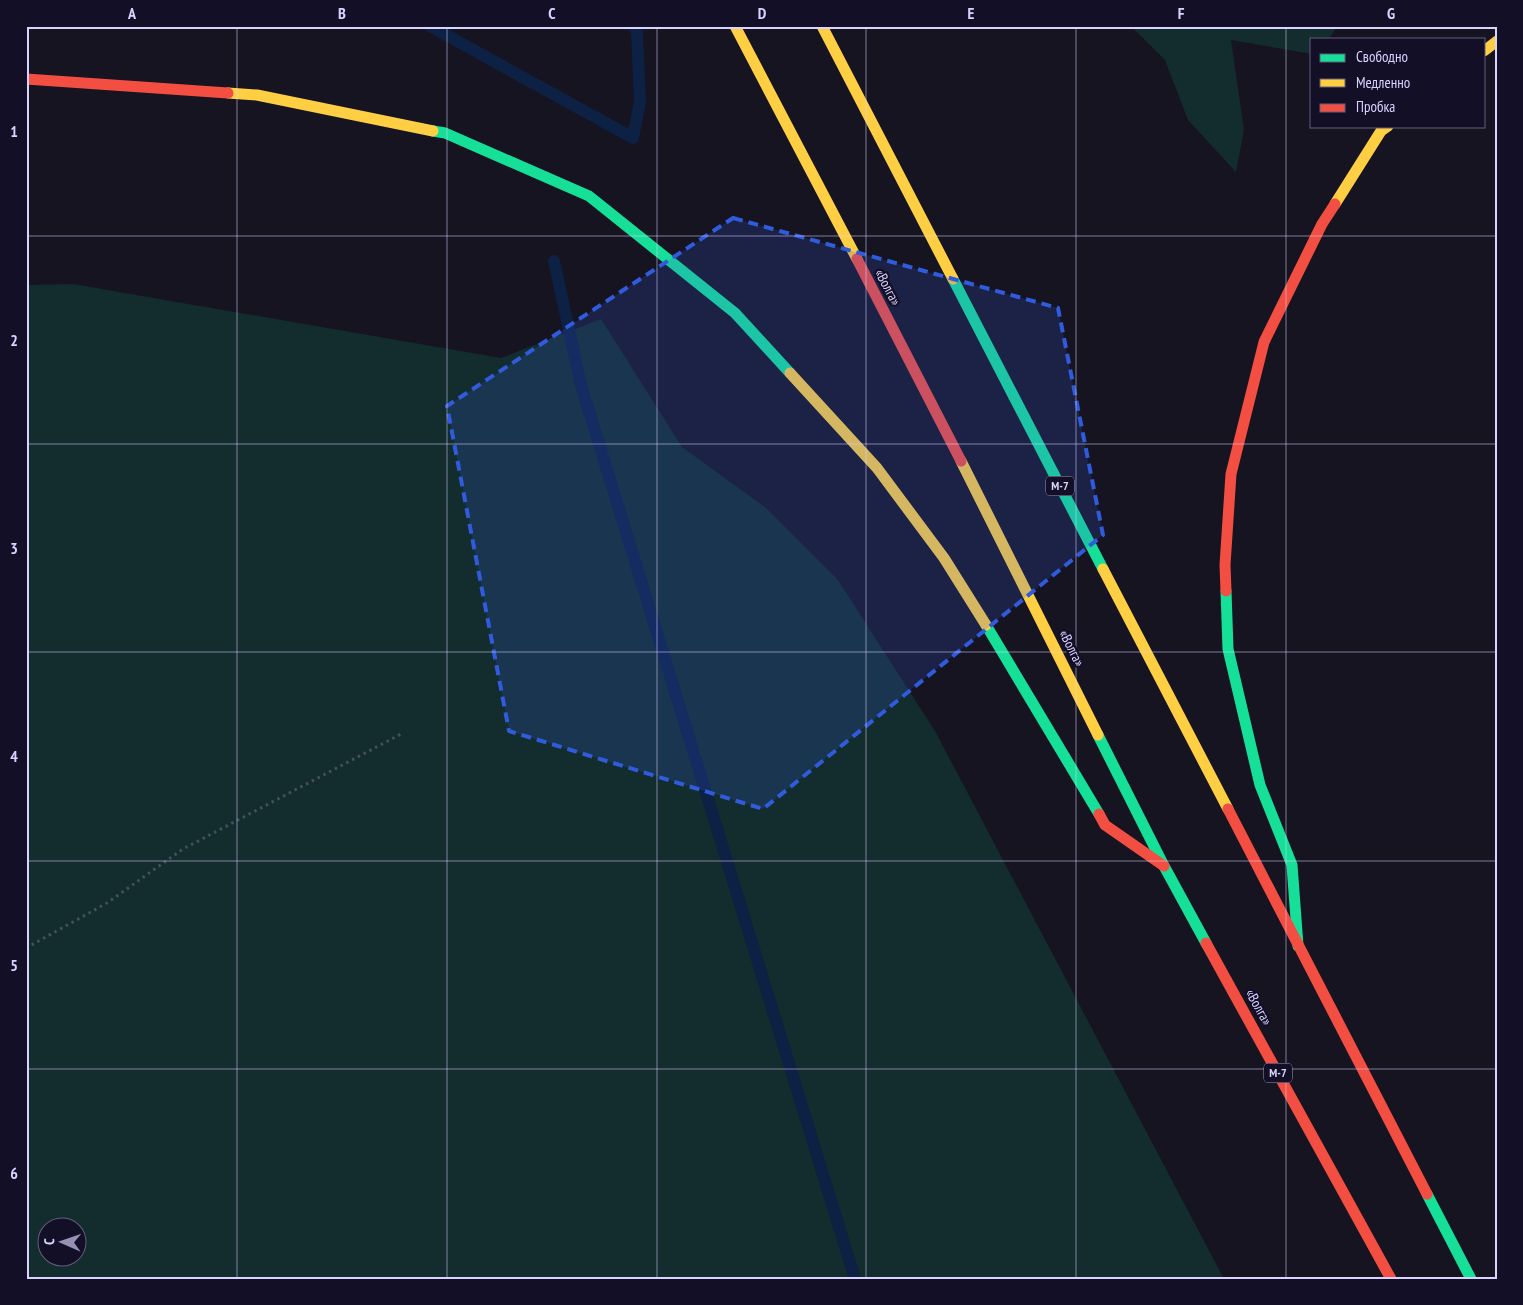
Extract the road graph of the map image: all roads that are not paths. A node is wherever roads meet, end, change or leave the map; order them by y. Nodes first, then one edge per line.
1 (736, 26) edge
2 (822, 26) edge
3 (1497, 41) edge
4 (1486, 49) edge
5 (26, 79) edge
6 (1386, 128) edge
7 (1164, 866) junction
8 (1298, 946) junction
9 (1391, 1279) edge
10 (1471, 1279) edge

1 - 7 main road, «Волга» / М-7
2 - 8 main road, М-7
3 - 4 main road
5 - 7 main road
6 - 8 main road
7 - 9 main road, «Волга» / М-7
8 - 10 main road, М-7

